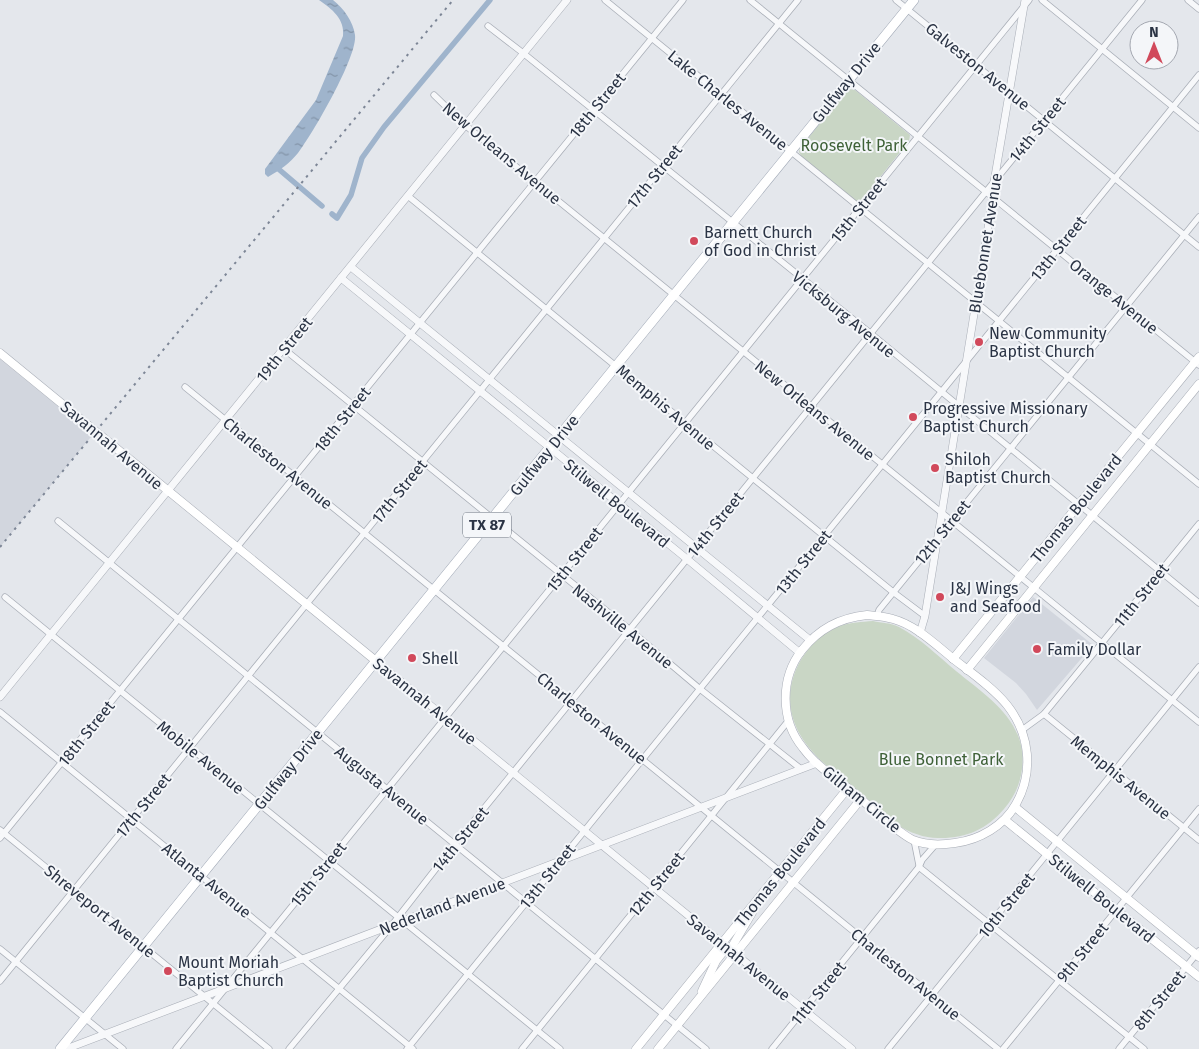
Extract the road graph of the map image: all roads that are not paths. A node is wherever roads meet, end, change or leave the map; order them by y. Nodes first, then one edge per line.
1 (566, 0) edge
2 (605, 0) edge
3 (683, 0) edge
4 (750, 0) edge
5 (798, 0) edge
6 (896, 0) edge
7 (914, 0) edge
8 (1042, 0) edge
9 (1142, 0) edge
10 (1188, 0) edge
11 (1026, 2) edge
12 (907, 9) junction
13 (1199, 9) edge
14 (779, 23) junction
15 (488, 26) dead end
16 (652, 38) junction
17 (1102, 49) junction
18 (523, 53) junction
19 (976, 64) junction
20 (1199, 75) edge
21 (848, 80) junction
22 (1010, 92) junction
23 (721, 94) junction
24 (434, 95) dead end
25 (1173, 107) junction
26 (593, 110) junction
27 (1044, 120) junction
28 (465, 125) junction
29 (1199, 128) edge
30 (918, 136) junction
31 (790, 151) junction
32 (662, 166) junction
33 (1115, 178) junction
34 (535, 181) junction
35 (994, 182) junction
36 (986, 191) junction
37 (408, 196) junction
38 (993, 197) junction
39 (859, 208) junction
40 (1199, 216) edge
41 (732, 223) junction
42 (1184, 234) junction
43 (604, 238) junction
44 (1199, 246) edge
45 (1057, 250) junction
46 (476, 253) junction
47 (928, 262) junction
48 (350, 267) junction
49 (341, 278) junction
50 (802, 279) junction
51 (674, 294) junction
52 (976, 302) junction
53 (1126, 306) junction
54 (546, 309) junction
55 (999, 321) junction
56 (420, 323) junction
57 (870, 334) junction
58 (410, 335) junction
59 (284, 349) junction
60 (743, 351) junction
61 (0, 353) edge
62 (967, 360) junction
63 (1198, 362) edge
64 (616, 366) junction
65 (1068, 378) junction
66 (489, 380) junction
67 (1199, 384) edge
68 (185, 387) dead end
69 (480, 392) junction
70 (940, 392) junction
71 (353, 405) junction
72 (812, 405) junction
73 (959, 407) junction
74 (225, 420) junction
75 (685, 423) junction
76 (1137, 434) junction
77 (559, 436) junction
78 (1150, 444) junction
79 (549, 448) junction
80 (1010, 449) junction
81 (423, 462) junction
82 (882, 464) junction
83 (295, 476) junction
84 (753, 478) junction
85 (1199, 484) edge
86 (167, 491) junction
87 (628, 493) junction
88 (618, 504) junction
89 (1079, 505) junction
90 (942, 513) junction
91 (1092, 516) junction
92 (492, 518) junction
93 (58, 521) dead end
94 (951, 521) junction
95 (1199, 524) edge
96 (364, 533) junction
97 (824, 536) junction
98 (938, 537) junction
99 (696, 547) junction
100 (237, 548) junction
101 (687, 559) junction
102 (109, 563) junction
103 (1160, 571) junction
104 (561, 575) junction
105 (1021, 577) junction
106 (1034, 588) junction
107 (434, 590) junction
108 (893, 592) junction
109 (5, 597) dead end
110 (1199, 603) edge
111 (306, 605) junction
112 (767, 605) junction
113 (877, 616) junction
114 (925, 616) junction
115 (757, 618) junction
116 (179, 619) junction
117 (630, 630) junction
118 (920, 633) junction
119 (51, 634) junction
120 (810, 640) junction
121 (1102, 643) junction
122 (503, 646) junction
123 (800, 653) junction
124 (953, 659) junction
125 (376, 661) junction
126 (1199, 667) edge
127 (967, 670) junction
128 (248, 676) junction
129 (700, 689) junction
130 (121, 691) junction
131 (0, 697) edge
132 (1172, 700) junction
133 (572, 701) junction
134 (0, 712) edge
135 (1044, 714) junction
136 (445, 718) junction
137 (789, 720) junction
138 (1199, 722) edge
139 (1022, 730) junction
140 (317, 733) junction
141 (769, 745) junction
142 (190, 748) junction
143 (642, 760) junction
144 (62, 762) junction
145 (817, 763) junction
146 (801, 769) junction
147 (1114, 771) junction
148 (514, 772) junction
149 (848, 788) junction
150 (387, 789) junction
151 (725, 798) junction
152 (861, 799) junction
153 (259, 804) junction
154 (700, 807) junction
155 (1014, 807) junction
156 (1199, 809) edge
157 (711, 817) junction
158 (132, 819) junction
159 (1005, 820) junction
160 (1184, 828) junction
161 (584, 831) junction
162 (1, 834) edge
163 (914, 840) junction
164 (1199, 840) edge
165 (1057, 842) junction
166 (455, 844) junction
167 (936, 844) junction
168 (602, 846) junction
169 (1047, 853) junction
170 (329, 861) junction
171 (559, 862) junction
172 (919, 867) junction
173 (780, 872) junction
174 (201, 876) junction
175 (793, 883) junction
176 (502, 884) junction
177 (653, 887) junction
178 (74, 890) junction
179 (1126, 898) junction
180 (757, 900) junction
181 (526, 903) junction
182 (1116, 909) junction
183 (401, 919) junction
184 (990, 924) junction
185 (392, 925) junction
186 (271, 932) junction
187 (862, 939) junction
188 (722, 943) junction
189 (143, 947) junction
190 (0, 949) edge
191 (735, 954) junction
192 (1198, 954) edge
193 (304, 959) junction
194 (595, 959) junction
195 (16, 962) junction
196 (1186, 966) junction
197 (468, 974) junction
198 (1199, 977) edge
199 (1059, 980) junction
200 (0, 981) edge
201 (339, 988) junction
202 (223, 990) junction
203 (932, 995) junction
204 (205, 997) junction
205 (700, 998) junction
206 (213, 1004) junction
207 (804, 1010) junction
208 (664, 1015) junction
209 (85, 1018) junction
210 (677, 1026) junction
211 (537, 1030) junction
212 (107, 1035) junction
213 (1129, 1037) junction
214 (410, 1048) edge
215 (60, 1049) edge
216 (66, 1049) edge
217 (123, 1049) edge
218 (176, 1049) edge
219 (269, 1049) edge
220 (289, 1049) edge
221 (522, 1049) edge
222 (560, 1049) edge
223 (636, 1049) edge
224 (658, 1049) edge
225 (706, 1049) edge
226 (772, 1049) edge
227 (852, 1049) edge
228 (888, 1049) edge
229 (998, 1049) edge
230 (1003, 1049) edge
231 (1119, 1049) edge
232 (1144, 1049) edge

1 - 18 street, 19th Street
2 - 16 street, Lake Charles Avenue
3 - 16 street, 18th Street
4 - 14 street, Orange Avenue
5 - 14 street, 17th Street
6 - 12 street, Galveston Avenue
7 - 12 main road, Gulfway Drive / TX 87
8 - 17 street
9 - 17 street, 14th Street
10 - 13 street
11 - 19 street, 15th Street
11 - 22 street, Bluebonnet Avenue
12 - 19 street, Galveston Avenue
12 - 21 main road, Gulfway Drive / TX 87
14 - 21 street, Orange Avenue
14 - 23 street, 17th Street
15 - 18 street, Vicksburg Avenue
16 - 23 street, Lake Charles Avenue
16 - 26 street, 18th Street
17 - 25 street
17 - 27 street, 14th Street
18 - 26 street, Vicksburg Avenue
18 - 28 street, 19th Street
19 - 22 street, Galveston Avenue
19 - 30 street, 15th Street
20 - 25 street, 13th Street
21 - 30 street, Orange Avenue
21 - 31 main road, Gulfway Drive / TX 87
22 - 27 street, Galveston Avenue
22 - 35 street, Bluebonnet Avenue
23 - 31 street, Lake Charles Avenue
23 - 32 street, 17th Street
24 - 28 street, New Orleans Avenue
25 - 29 street
25 - 33 street, 13th Street
26 - 32 street, Vicksburg Avenue
26 - 34 street, 18th Street
27 - 33 street, Galveston Avenue
27 - 35 street, 14th Street
28 - 34 street, New Orleans Avenue
28 - 37 street, 19th Street
30 - 36 street, Orange Avenue
30 - 39 street, 15th Street
31 - 39 street, Lake Charles Avenue
31 - 41 main road, Gulfway Drive / TX 87
32 - 41 street, Vicksburg Avenue
32 - 43 street, 17th Street
33 - 42 street, Galveston Avenue
33 - 45 street, 13th Street
34 - 43 street, New Orleans Avenue
34 - 46 street, 18th Street
35 - 36 street, 14th Street
35 - 38 street, Bluebonnet Avenue
36 - 38 street, Orange Avenue
36 - 47 street, 14th Street
37 - 46 street, Memphis Avenue
37 - 48 street, 19th Street
38 - 45 street, Orange Avenue
38 - 52 street, Bluebonnet Avenue
39 - 47 street, Lake Charles Avenue
39 - 50 street, 15th Street
40 - 42 street, 12th Street
41 - 50 street, Vicksburg Avenue
41 - 51 main road, Gulfway Drive / TX 87
42 - 44 street, Galveston Avenue
42 - 53 street, 12th Street
43 - 51 street, New Orleans Avenue
43 - 54 street, 17th Street
45 - 53 street, Orange Avenue
45 - 55 street, 13th Street
46 - 54 street, Memphis Avenue
46 - 56 street, 18th Street
47 - 52 street, Lake Charles Avenue
47 - 57 street, 14th Street
48 - 49 street, 19th Street
48 - 56 street, Stilwell Boulevard
49 - 58 street, Stilwell Boulevard
49 - 59 street, 19th Street
50 - 57 street, Vicksburg Avenue
50 - 60 street, 15th Street
51 - 60 street, New Orleans Avenue
51 - 64 main road, Gulfway Drive / TX 87
52 - 55 street, Lake Charles Avenue
52 - 62 street, Bluebonnet Avenue
53 - 63 street, Orange Avenue
53 - 65 street, 12th Street
54 - 64 street, Memphis Avenue
54 - 66 street, 17th Street
55 - 62 street, 13th Street
55 - 65 street, Lake Charles Avenue
56 - 58 street, 18th Street
56 - 66 street, Stilwell Boulevard
57 - 70 street, Vicksburg Avenue
57 - 72 street, 14th Street
58 - 69 street, Stilwell Boulevard
58 - 71 street, 18th Street
59 - 71 street, Nashville Avenue
59 - 74 street, 19th Street
60 - 72 street, New Orleans Avenue
60 - 75 street, 15th Street
61 - 86 main road, Savannah Avenue
62 - 70 street, 13th Street
62 - 73 street, Bluebonnet Avenue
63 - 76 main road, Thomas Boulevard
64 - 75 street, Memphis Avenue
64 - 77 main road, Gulfway Drive / TX 87
65 - 76 street, Lake Charles Avenue
65 - 80 street, 12th Street
66 - 69 street, 17th Street
66 - 77 street, Stilwell Boulevard
67 - 78 main road, Thomas Boulevard
68 - 74 street, Charleston Avenue
69 - 79 street, Stilwell Boulevard
69 - 81 street, 17th Street
70 - 73 street, Vicksburg Avenue
70 - 82 street, 13th Street
71 - 81 street, Nashville Avenue
71 - 83 street, 18th Street
72 - 82 street, New Orleans Avenue
72 - 84 street, 14th Street
73 - 80 street, Vicksburg Avenue
73 - 90 street, Bluebonnet Avenue
74 - 83 street, Charleston Avenue
74 - 86 street, 19th Street
75 - 84 street, Memphis Avenue
75 - 87 street, 15th Street
76 - 78 street, Lake Charles Avenue
76 - 89 main road, Thomas Boulevard
77 - 79 main road, Gulfway Drive / TX 87
77 - 87 street, Stilwell Boulevard
78 - 85 street, Lake Charles Avenue
78 - 91 main road, Thomas Boulevard
79 - 88 street, Stilwell Boulevard
79 - 92 main road, Gulfway Drive / TX 87
80 - 89 street, Vicksburg Avenue
80 - 94 street, 12th Street
81 - 92 street, Nashville Avenue
81 - 96 street, 17th Street
82 - 90 street, New Orleans Avenue
82 - 97 street, 13th Street
83 - 96 street, Charleston Avenue
83 - 100 street, 18th Street
84 - 97 street, Memphis Avenue
84 - 99 street, 14th Street
86 - 100 main road, Savannah Avenue
86 - 102 street, 19th Street
87 - 88 street, 15th Street
87 - 99 street, Stilwell Boulevard
88 - 101 street, Stilwell Boulevard
88 - 104 street, 15th Street
89 - 91 street, Vicksburg Avenue
89 - 105 main road, Thomas Boulevard
90 - 94 street, New Orleans Avenue
90 - 98 street, Bluebonnet Avenue
91 - 103 street, Vicksburg Avenue
91 - 106 main road, Thomas Boulevard
92 - 104 street, Nashville Avenue
92 - 107 main road, Gulfway Drive / TX 87
93 - 102 street, Augusta Avenue
94 - 98 street, 12th Street
94 - 105 street, New Orleans Avenue
95 - 103 street, 11th Street
96 - 107 street, Charleston Avenue
96 - 111 street, 17th Street
97 - 108 street, Memphis Avenue
97 - 112 street, 13th Street
98 - 108 street, 12th Street
98 - 114 street, Bluebonnet Avenue
99 - 101 street, 14th Street
99 - 112 street, Stilwell Boulevard
100 - 111 main road, Savannah Avenue
100 - 116 street, 18th Street
101 - 115 street, Stilwell Boulevard
101 - 117 street, 14th Street
102 - 116 street, Augusta Avenue
102 - 119 street, 19th Street
103 - 110 street, Vicksburg Avenue
103 - 121 street, 11th Street
104 - 117 street, Nashville Avenue
104 - 122 street, 15th Street
105 - 106 street, New Orleans Avenue
105 - 124 main road, Thomas Boulevard
106 - 121 street, New Orleans Avenue
106 - 127 main road, Thomas Boulevard
107 - 122 street, Charleston Avenue
107 - 125 main road, Gulfway Drive / TX 87
108 - 113 street, 12th Street
108 - 114 street, Memphis Avenue
109 - 119 street, Mobile Avenue
111 - 125 main road, Savannah Avenue
111 - 128 street, 17th Street
112 - 115 street, 13th Street
112 - 120 street, Stilwell Boulevard
113 - 118 main road, Gilham Circle
113 - 120 main road, Gilham Circle
114 - 118 street, Bluebonnet Avenue
115 - 123 street, Stilwell Boulevard
115 - 129 street, 13th Street
116 - 128 street, Augusta Avenue
116 - 130 street, 18th Street
117 - 129 street, Nashville Avenue
117 - 133 street, 14th Street
118 - 124 main road, Gilham Circle
119 - 130 street, Mobile Avenue
119 - 131 street, 19th Street
120 - 123 main road, Gilham Circle
121 - 132 street, New Orleans Avenue
121 - 135 street, 11th Street
122 - 133 street, Charleston Avenue
122 - 136 street, 15th Street
123 - 137 main road, Gilham Circle
124 - 127 main road, Gilham Circle
125 - 136 street, Savannah Avenue
125 - 140 main road, Gulfway Drive / TX 87
126 - 132 street, 10th Street
127 - 139 main road, Gilham Circle
128 - 140 street, Augusta Avenue
128 - 142 street, 17th Street
129 - 141 street, Nashville Avenue
129 - 143 street, 13th Street
130 - 142 street, Mobile Avenue
130 - 144 street, 18th Street
132 - 138 street, New Orleans Avenue
132 - 147 street, 10th Street
133 - 143 street, Charleston Avenue
133 - 148 street, 14th Street
134 - 144 street, Atlanta Avenue
135 - 139 street, 11th Street
135 - 147 street, Memphis Avenue
136 - 148 street, Savannah Avenue
136 - 150 street, 15th Street
137 - 141 street, 12th Street
137 - 145 main road, Gilham Circle
139 - 155 main road, Gilham Circle
140 - 150 street, Augusta Avenue
140 - 153 main road, Gulfway Drive / TX 87
141 - 146 street, Nashville Avenue
141 - 151 street, 12th Street
142 - 153 street, Mobile Avenue
142 - 158 street, 17th Street
143 - 154 street, Charleston Avenue
143 - 161 street, 13th Street
144 - 158 street, Atlanta Avenue
144 - 162 street, 18th Street
145 - 146 street, Nederland Avenue
145 - 149 main road, Gilham Circle
146 - 151 street, Nederland Avenue
147 - 160 street, Memphis Avenue
147 - 165 street, 10th Street
148 - 161 street, Savannah Avenue
148 - 166 street, 14th Street
149 - 152 main road, Gilham Circle
149 - 173 main road, Thomas Boulevard
150 - 166 street, Augusta Avenue
150 - 170 street, 15th Street
151 - 154 street, Nederland Avenue
151 - 157 street, 12th Street
152 - 163 main road, Gilham Circle
152 - 175 main road, Thomas Boulevard
153 - 170 street, Mobile Avenue
153 - 174 main road, Gulfway Drive / TX 87
154 - 157 street, Charleston Avenue
154 - 168 street, Nederland Avenue
155 - 159 main road, Gilham Circle
155 - 165 main road, Stilwell Boulevard
156 - 160 street, 9th Street
157 - 173 street, Charleston Avenue
157 - 177 street, 12th Street
158 - 174 street, Atlanta Avenue
158 - 178 street, 17th Street
159 - 167 main road, Gilham Circle
159 - 169 main road, Stilwell Boulevard
160 - 164 street, Memphis Avenue
160 - 179 street, 9th Street
161 - 168 street, Savannah Avenue
161 - 171 street, 13th Street
162 - 178 street, Shreveport Avenue
163 - 167 main road, Gilham Circle
163 - 172 street
165 - 169 street, 10th Street
165 - 179 main road, Stilwell Boulevard
166 - 176 street, Augusta Avenue
166 - 183 street, 14th Street
167 - 172 street, 11th Street
168 - 171 street, Nederland Avenue
168 - 177 street, Savannah Avenue
169 - 182 main road, Stilwell Boulevard
169 - 184 street, 10th Street
170 - 183 street, Mobile Avenue
170 - 186 street, 15th Street
171 - 176 street, Nederland Avenue
171 - 181 street, 13th Street
172 - 184 street
172 - 187 street, 11th Street
173 - 175 street, Charleston Avenue
173 - 180 main road, Thomas Boulevard
174 - 186 street, Atlanta Avenue
174 - 189 main road, Gulfway Drive / TX 87
175 - 187 street, Charleston Avenue
175 - 191 main road, Thomas Boulevard
176 - 181 street, Augusta Avenue
176 - 183 street, Nederland Avenue
177 - 188 street, Savannah Avenue
177 - 194 street, 12th Street
178 - 189 street, Shreveport Avenue
178 - 195 street, 17th Street
179 - 182 street, 9th Street
179 - 192 main road, Stilwell Boulevard
180 - 188 main road, Thomas Boulevard
180 - 191 main road
181 - 194 street, Augusta Avenue
181 - 197 street, 13th Street
182 - 196 main road, Stilwell Boulevard
182 - 199 street, 9th Street
183 - 185 street, Nederland Avenue
183 - 197 street, Mobile Avenue
184 - 199 street
184 - 203 street, 10th Street
185 - 193 street, Nederland Avenue
185 - 201 street
186 - 193 street, Atlanta Avenue
186 - 202 street, 15th Street
187 - 203 street, Charleston Avenue
187 - 207 street, 11th Street
188 - 191 street, Savannah Avenue
188 - 205 main road
188 - 208 main road, Thomas Boulevard
189 - 204 street, Shreveport Avenue
189 - 209 main road, Gulfway Drive / TX 87
190 - 195 street
191 - 205 main road, Thomas Boulevard
191 - 207 street, Savannah Avenue
192 - 196 street, 8th Street
193 - 201 street, Atlanta Avenue
193 - 202 street, Nederland Avenue
194 - 208 street, Augusta Avenue
194 - 211 street, 12th Street
195 - 200 street, 17th Street
195 - 209 street
196 - 198 main road, Stilwell Boulevard
196 - 213 street, 8th Street
197 - 211 street, Mobile Avenue
197 - 214 street, 13th Street
199 - 213 street
199 - 230 street, 9th Street
201 - 214 street, Atlanta Avenue
201 - 220 street
202 - 204 street, Nederland Avenue
202 - 206 street, 15th Street
203 - 228 street, 10th Street
203 - 229 street, Charleston Avenue
204 - 206 street, Shreveport Avenue
204 - 212 street, Nederland Avenue
205 - 210 main road, Thomas Boulevard
206 - 218 street, 15th Street
206 - 219 street, Shreveport Avenue
207 - 226 street, 11th Street
207 - 227 street, Savannah Avenue
208 - 210 street, Augusta Avenue
208 - 223 main road, Thomas Boulevard
209 - 212 street
209 - 215 main road, Gulfway Drive / TX 87
210 - 224 main road, Thomas Boulevard
210 - 225 street, Augusta Avenue
211 - 221 street, 12th Street
211 - 222 street, Mobile Avenue
212 - 216 street, Nederland Avenue
212 - 217 street
213 - 231 street, 8th Street
213 - 232 street

